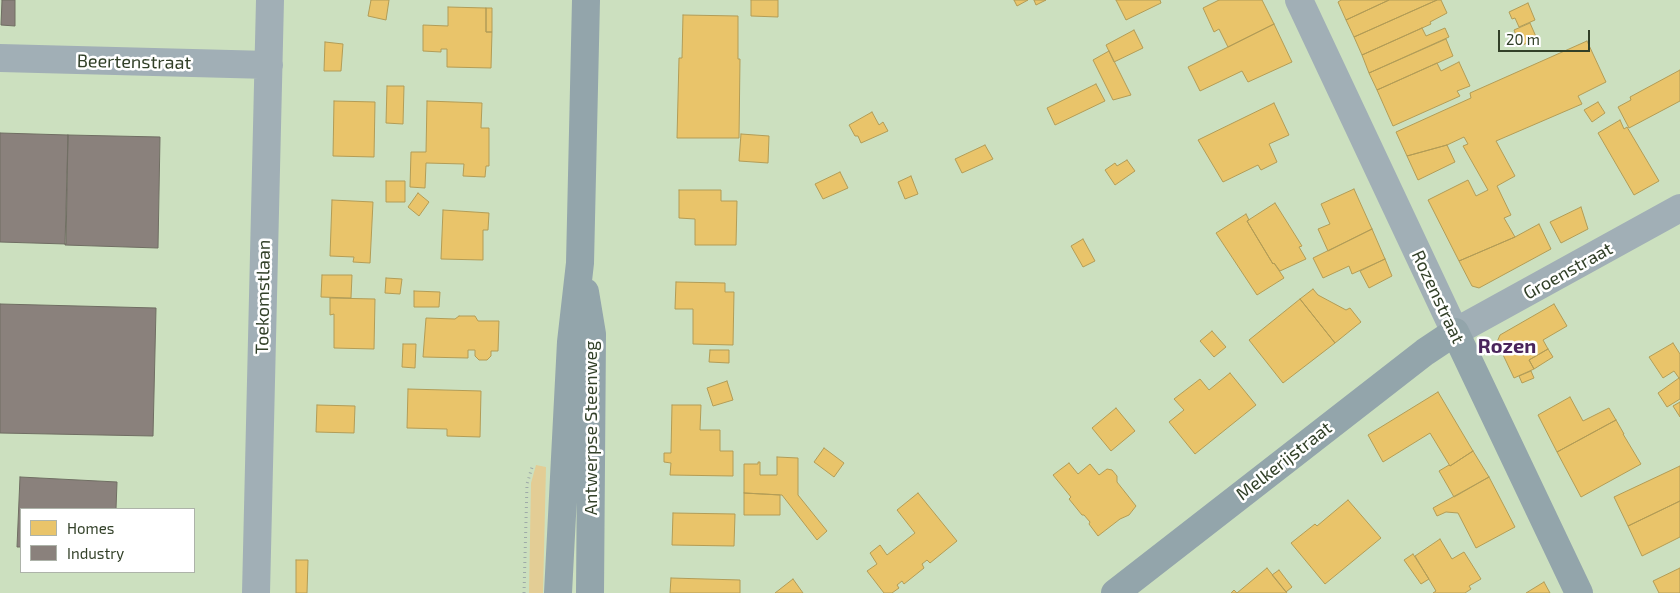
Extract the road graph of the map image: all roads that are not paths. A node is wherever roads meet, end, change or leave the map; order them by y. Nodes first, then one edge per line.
1 (270, 0) edge
2 (586, 0) edge
3 (1299, 0) edge
4 (0, 58) edge
5 (269, 65) junction
6 (1680, 208) edge
7 (580, 263) junction
8 (1455, 332) junction
9 (256, 593) edge
10 (558, 593) edge
11 (590, 593) edge
12 (1115, 593) edge
13 (1579, 593) edge

1 - 5 street, Toekomstlaan
2 - 7 main road, Antwerpse Steenweg
3 - 8 street, Rozenstraat
4 - 5 street, Beertenstraat
5 - 9 street, Toekomstlaan
6 - 8 street, Groenstraat
7 - 10 main road, Antwerpse Steenweg
7 - 11 main road, Antwerpse Steenweg
8 - 12 main road, Melkerijstraat
8 - 13 main road, Rozenstraat

